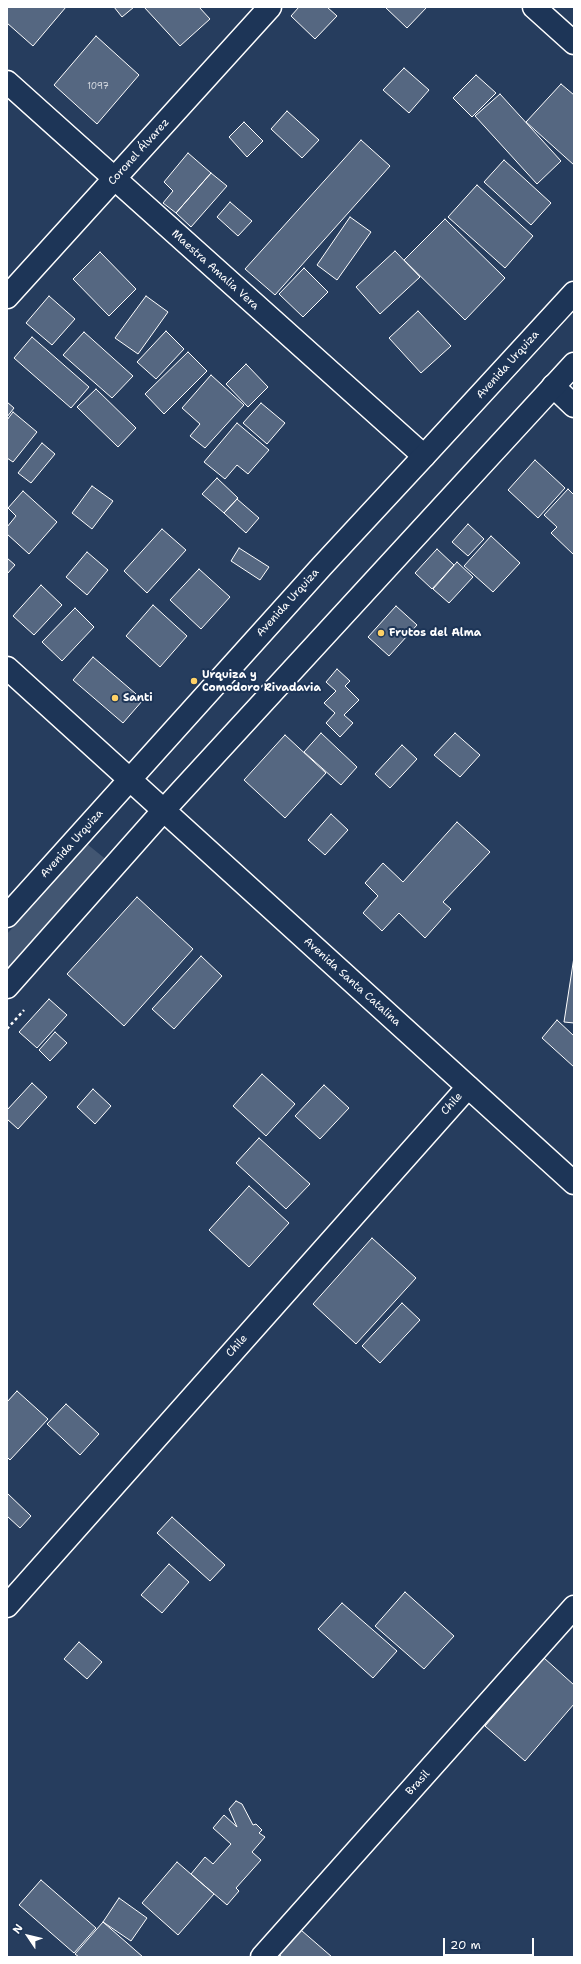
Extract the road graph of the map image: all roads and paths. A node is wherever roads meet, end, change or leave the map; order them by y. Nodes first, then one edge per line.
1 (270, 7) edge
2 (534, 7) edge
3 (574, 43) edge
4 (7, 82) edge
5 (114, 179) junction
6 (574, 293) edge
7 (7, 297) edge
8 (574, 364) edge
9 (553, 386) junction
10 (574, 406) edge
11 (424, 456) junction
12 (7, 668) edge
13 (129, 780) junction
14 (163, 811) junction
15 (7, 916) edge
16 (7, 987) edge
17 (468, 1086) junction
18 (574, 1183) edge
19 (7, 1606) edge
20 (574, 1607) edge
21 (262, 1957) edge

1 - 5 main road, Coronel Álvarez
2 - 3 main road
4 - 5 main road, Maestra Amalia Vera
5 - 7 main road, Coronel Álvarez
5 - 11 main road, Maestra Amalia Vera
6 - 11 main road, Avenida Urquiza
8 - 9 main road
9 - 10 main road
9 - 14 main road
11 - 13 main road, Avenida Urquiza
12 - 13 main road, Avenida Santa Catalina
13 - 14 main road, Avenida Santa Catalina
13 - 15 main road, Avenida Urquiza
14 - 16 main road
14 - 17 main road, Avenida Santa Catalina
17 - 18 main road, Avenida Santa Catalina
17 - 19 main road, Chile
20 - 21 main road, Brasil

